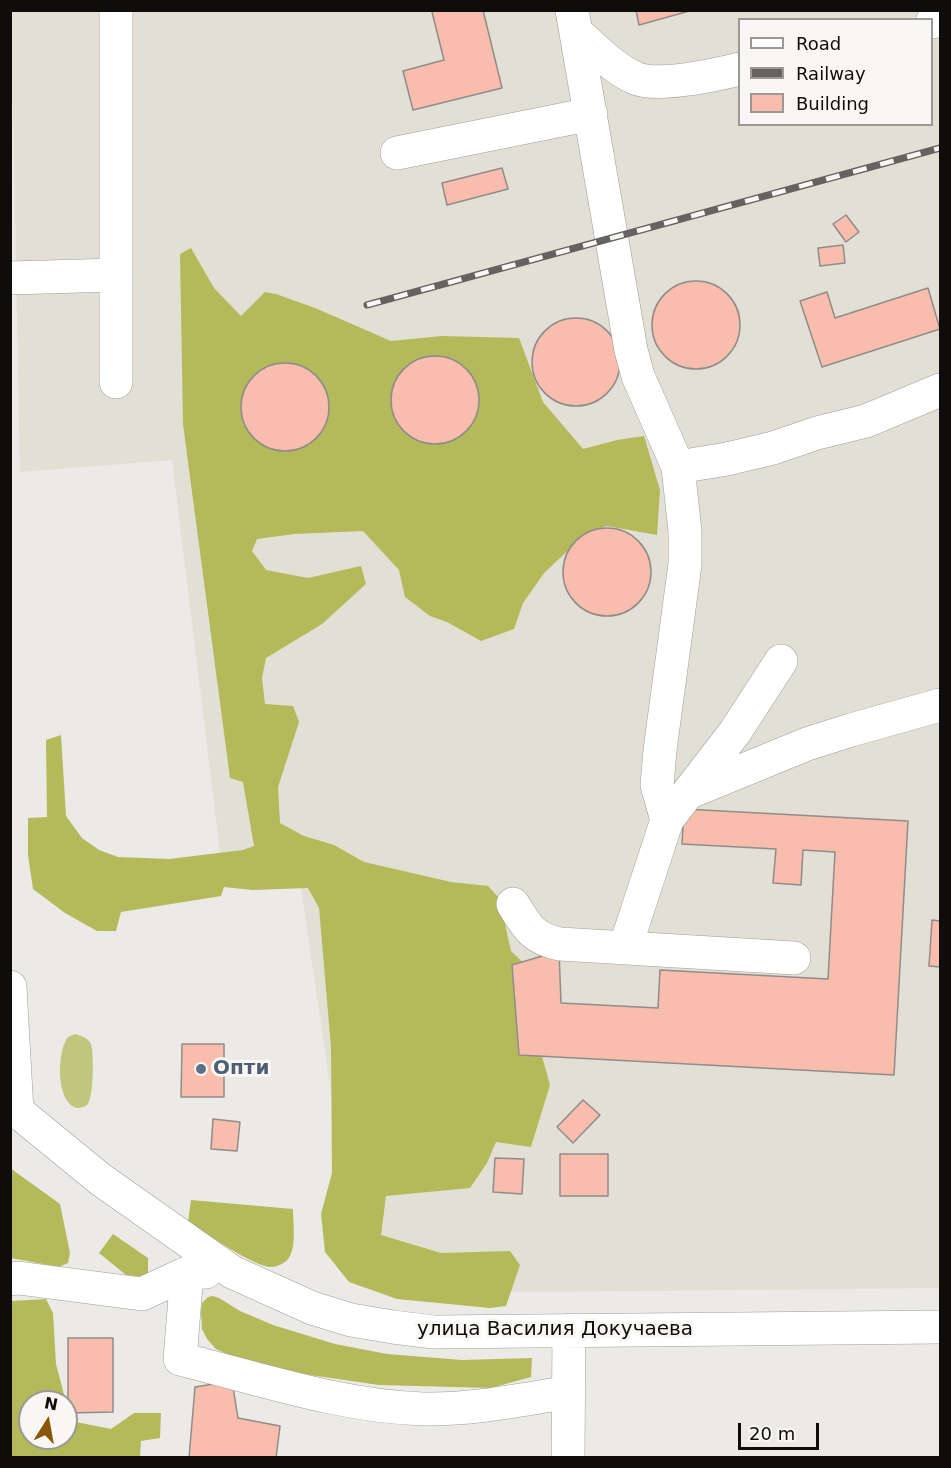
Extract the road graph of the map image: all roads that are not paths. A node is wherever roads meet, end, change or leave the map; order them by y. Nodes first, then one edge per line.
1 (116, 10) edge
2 (574, 21) edge
3 (738, 69) edge
4 (591, 114) junction
5 (397, 153) dead end
6 (116, 275) junction
7 (10, 278) edge
8 (116, 382) dead end
9 (940, 390) edge
10 (678, 467) junction
11 (781, 661) dead end
12 (940, 705) edge
13 (676, 807) junction
14 (513, 904) dead end
15 (625, 948) junction
16 (794, 958) dead end
17 (10, 987) edge
18 (14, 1111) edge
19 (232, 1272) junction
20 (187, 1273) junction
21 (10, 1279) edge
22 (940, 1327) edge
23 (569, 1330) junction
24 (569, 1392) junction
25 (568, 1458) edge

1 - 6 street
2 - 3 street
2 - 4 street
4 - 5 street
4 - 10 street
6 - 7 street
6 - 8 street
9 - 10 street
10 - 13 street
11 - 13 street
12 - 13 street
13 - 15 street
14 - 15 street
15 - 16 street
17 - 18 street
18 - 19 street, улица Василия Докучаева
19 - 20 street
19 - 23 street, улица Василия Докучаева
20 - 21 street
20 - 24 street
22 - 23 street, улица Василия Докучаева
23 - 24 street
24 - 25 street

